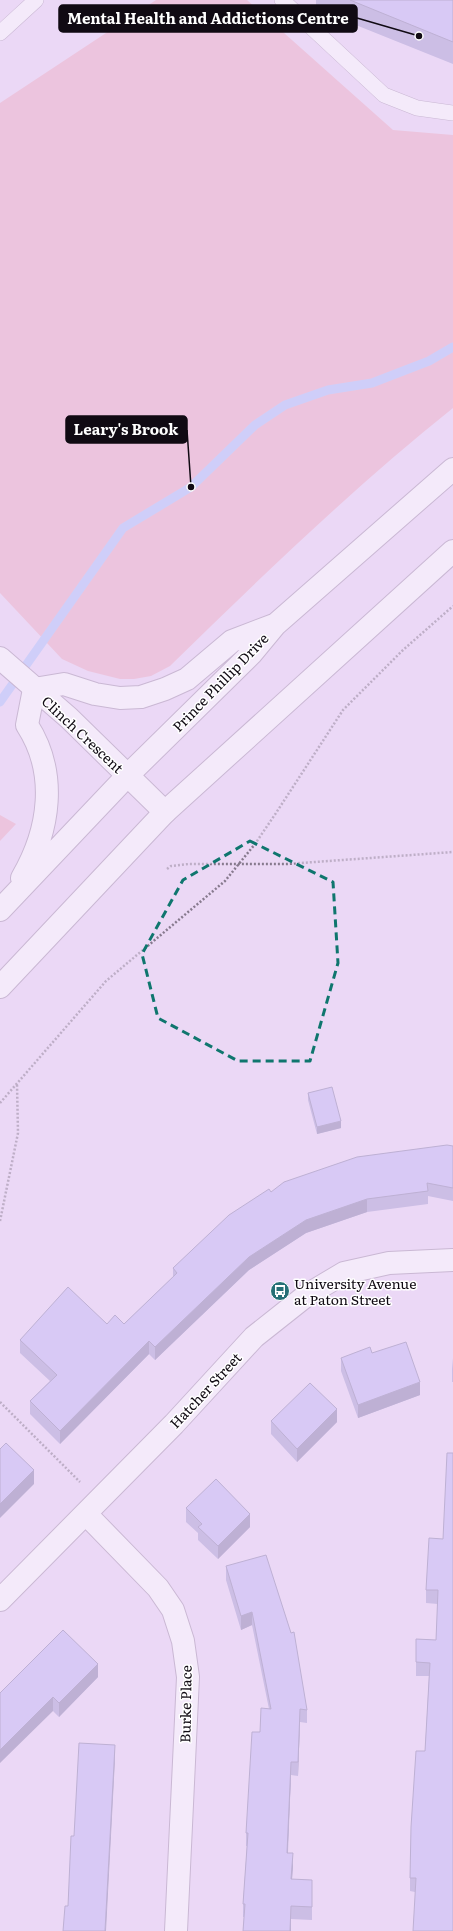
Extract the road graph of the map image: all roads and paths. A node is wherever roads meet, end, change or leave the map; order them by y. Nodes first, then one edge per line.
1 (36, 0) edge
2 (282, 0) edge
3 (0, 33) edge
4 (453, 113) edge
5 (453, 469) edge
6 (453, 551) edge
7 (453, 606) edge
8 (274, 625) junction
9 (0, 658) edge
10 (34, 689) junction
11 (128, 775) junction
12 (165, 812) junction
13 (453, 852) edge
14 (239, 864) junction
15 (167, 869) dead end
16 (4, 905) edge
17 (0, 987) edge
18 (18, 1083) junction
19 (0, 1103) edge
20 (0, 1221) edge
21 (453, 1260) edge
22 (0, 1402) edge
23 (82, 1484) dead end
24 (86, 1514) junction
25 (0, 1600) edge
26 (176, 1931) edge

1 - 3 lane
2 - 4 lane
5 - 8 main road, Prince Phillip Drive
6 - 12 main road
7 - 14 path
8 - 10 main road
8 - 11 main road, Prince Phillip Drive
9 - 10 main road, Clinch Crescent
10 - 11 main road, Clinch Crescent
10 - 16 main road
11 - 12 main road, Clinch Crescent
11 - 16 main road, Prince Phillip Drive
12 - 17 main road
13 - 14 path
14 - 15 path
14 - 18 path
18 - 19 path
18 - 20 path
21 - 24 main road, Hatcher Street
22 - 23 path
24 - 25 main road, Hatcher Street
24 - 26 main road, Burke Place

